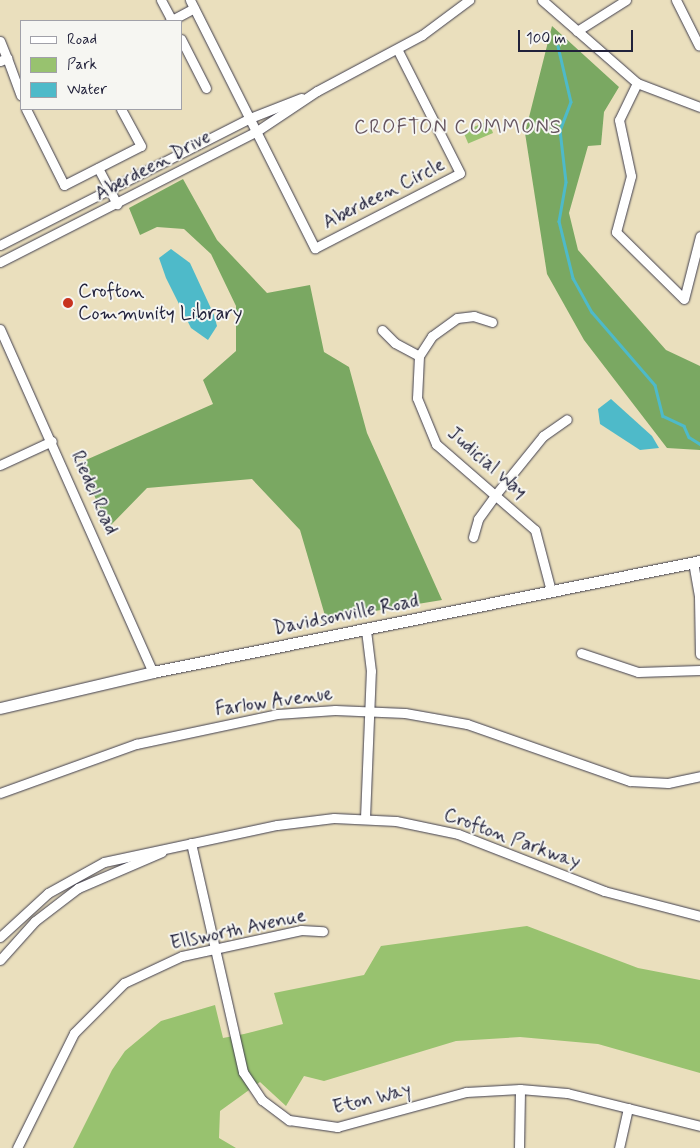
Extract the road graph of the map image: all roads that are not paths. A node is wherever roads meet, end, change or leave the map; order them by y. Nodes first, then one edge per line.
1 (161, 0) edge
2 (542, 0) edge
3 (626, 0) edge
4 (676, 0) edge
5 (465, 1) edge
6 (192, 4) edge
7 (171, 20) edge
8 (172, 20) edge
9 (577, 31) junction
10 (0, 41) edge
11 (182, 41) edge
12 (699, 46) edge
13 (397, 49) junction
14 (4, 60) edge
15 (637, 83) junction
16 (206, 88) dead end
17 (317, 91) junction
18 (20, 94) edge
19 (700, 107) edge
20 (26, 110) edge
21 (122, 110) edge
22 (250, 118) junction
23 (257, 131) junction
24 (98, 168) junction
25 (109, 189) junction
26 (118, 204) junction
27 (700, 236) edge
28 (0, 246) edge
29 (0, 262) edge
30 (492, 322) dead end
31 (0, 329) edge
32 (382, 330) dead end
33 (419, 356) junction
34 (567, 420) dead end
35 (52, 441) junction
36 (0, 465) edge
37 (496, 494) junction
38 (473, 538) dead end
39 (696, 561) edge
40 (551, 591) junction
41 (366, 630) junction
42 (581, 653) dead end
43 (700, 654) edge
44 (700, 670) edge
45 (153, 672) junction
46 (0, 708) edge
47 (370, 710) junction
48 (700, 776) edge
49 (0, 793) edge
50 (365, 818) junction
51 (191, 843) junction
52 (700, 916) edge
53 (323, 931) dead end
54 (0, 937) edge
55 (215, 948) junction
56 (0, 960) edge
57 (520, 1089) junction
58 (628, 1108) junction
59 (700, 1126) edge
60 (17, 1148) edge
61 (519, 1148) edge
62 (619, 1148) edge

1 - 7 street
2 - 9 street
3 - 9 street
4 - 12 street
5 - 13 street, Aberdeen Drive
6 - 8 street
6 - 22 street
9 - 15 street
10 - 14 street
11 - 16 street
13 - 17 street, Aberdeen Drive
13 - 23 street, Aberdeen Circle
14 - 18 street
15 - 19 street
15 - 27 street
17 - 22 street, Aberdeen Drive
17 - 23 street, Aberdeen Drive
20 - 24 street
21 - 24 street
22 - 23 street
22 - 25 street, Aberdeen Drive
23 - 26 street, Aberdeen Drive
24 - 25 street
25 - 26 street
25 - 28 street, Aberdeen Drive
26 - 29 street, Aberdeen Drive
30 - 33 street
31 - 35 street, Riedel Road
32 - 33 street
33 - 37 street, Judicial Way
34 - 37 street
35 - 36 street
35 - 45 street, Riedel Road
37 - 38 street
37 - 40 street, Judicial Way
39 - 40 main road, Davidsonville Road
39 - 43 street
40 - 41 main road, Davidsonville Road
41 - 45 main road, Davidsonville Road
41 - 47 street
42 - 44 street
45 - 46 main road, Davidsonville Road
47 - 48 street, Farlow Avenue
47 - 49 street, Farlow Avenue
47 - 50 street
50 - 51 street, Crofton Parkway
50 - 52 street, Crofton Parkway
51 - 54 street, Crofton Parkway
51 - 55 street, Eton Way
51 - 56 street, Crofton Parkway
53 - 55 street, Ellsworth Avenue
55 - 57 street, Eton Way
55 - 60 street, Ellsworth Avenue
57 - 58 street, Eton Way
57 - 61 street
58 - 59 street, Eton Way
58 - 62 street

